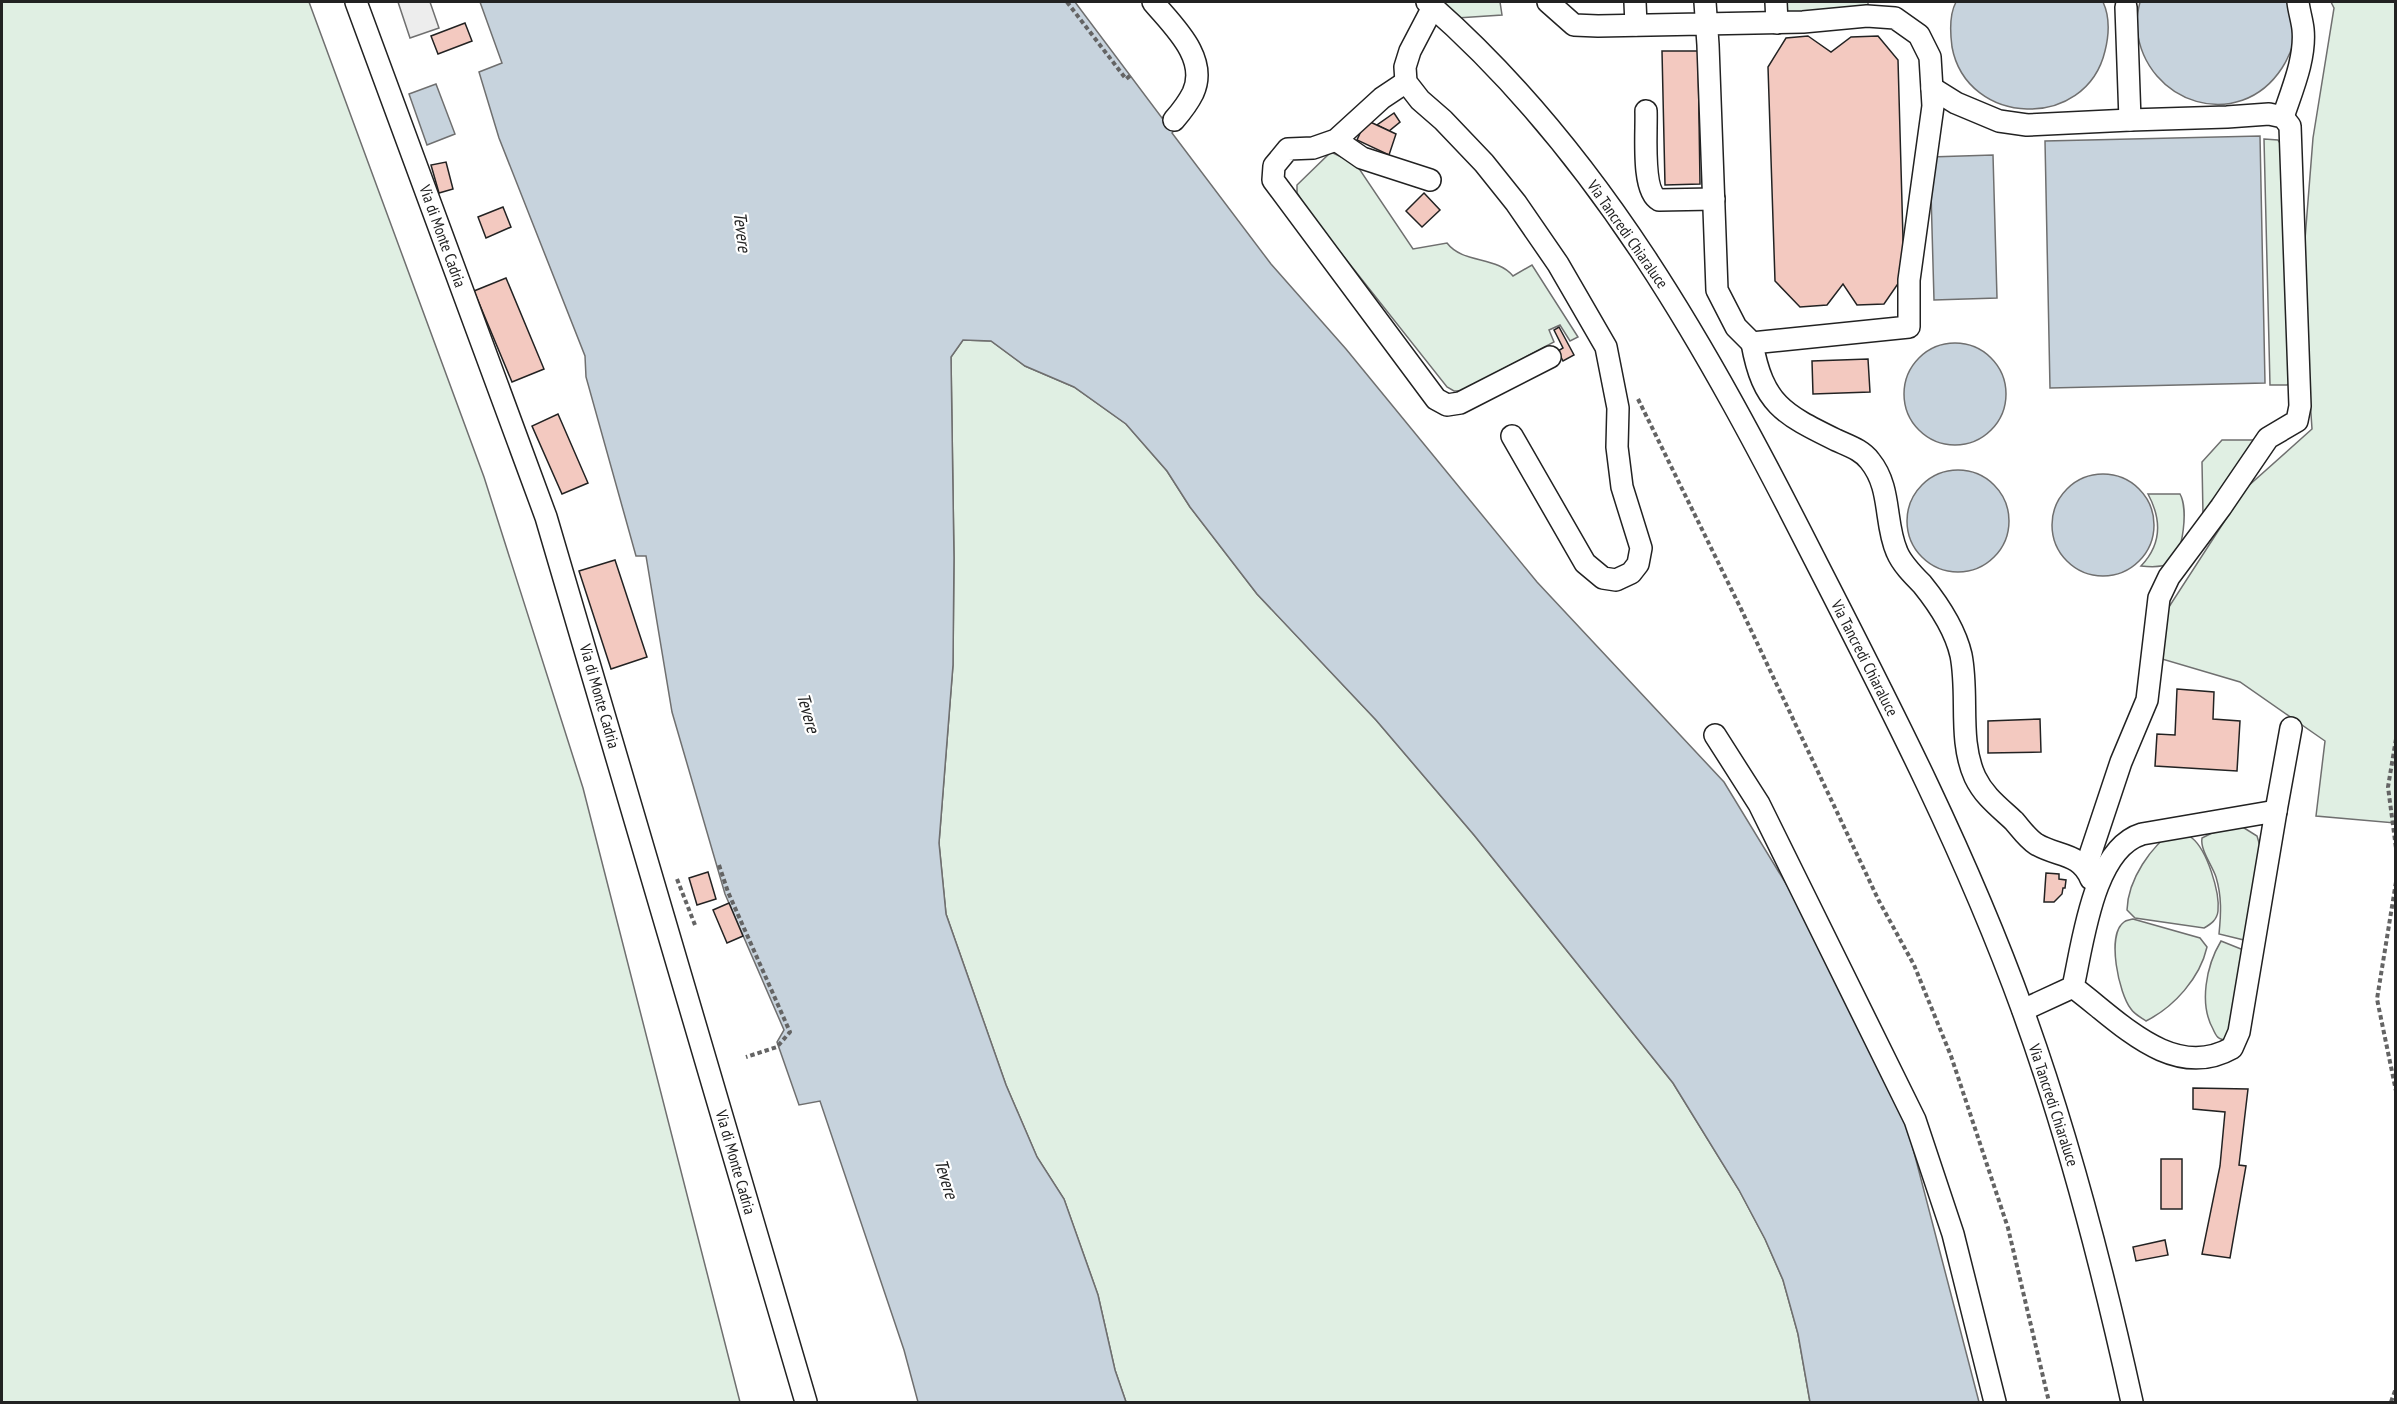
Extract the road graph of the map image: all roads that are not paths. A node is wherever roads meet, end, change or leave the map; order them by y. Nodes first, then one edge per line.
1 (356, 2) edge
2 (1153, 2) edge
3 (1548, 2) edge
4 (1635, 2) edge
5 (1705, 2) edge
6 (1776, 2) edge
7 (2298, 2) edge
8 (1430, 4) edge
9 (2126, 8) dead end
10 (1891, 10) edge
11 (1777, 23) junction
12 (1707, 24) junction
13 (1636, 25) junction
14 (1406, 82) junction
15 (1932, 88) junction
16 (1646, 111) dead end
17 (2283, 117) junction
18 (1174, 120) dead end
19 (2130, 120) junction
20 (1336, 140) junction
21 (1430, 180) dead end
22 (1713, 199) junction
23 (1752, 343) junction
24 (1550, 357) dead end
25 (1512, 436) dead end
26 (2290, 728) dead end
27 (1715, 735) dead end
28 (2276, 810) junction
29 (2086, 867) junction
30 (2096, 891) junction
31 (2073, 987) junction
32 (2023, 1010) junction
33 (806, 1402) edge
34 (1995, 1402) edge
35 (2132, 1402) edge

1 - 33 street, Via di Monte Cadria
2 - 18 street
3 - 13 street
4 - 13 street
5 - 12 street
6 - 11 street
7 - 17 street
8 - 14 street
8 - 32 street, Via Tancredi Chiaraluce
9 - 19 street
10 - 11 street
10 - 15 street
11 - 12 street
12 - 13 street
12 - 22 street
14 - 20 street
14 - 25 street
15 - 19 street
15 - 23 street
16 - 22 street
17 - 19 street
17 - 29 street
20 - 21 street
20 - 24 street
22 - 23 street
23 - 29 street
26 - 28 street
27 - 34 street
28 - 30 street
28 - 31 street
29 - 30 street
30 - 31 street
31 - 32 street
32 - 35 street, Via Tancredi Chiaraluce

